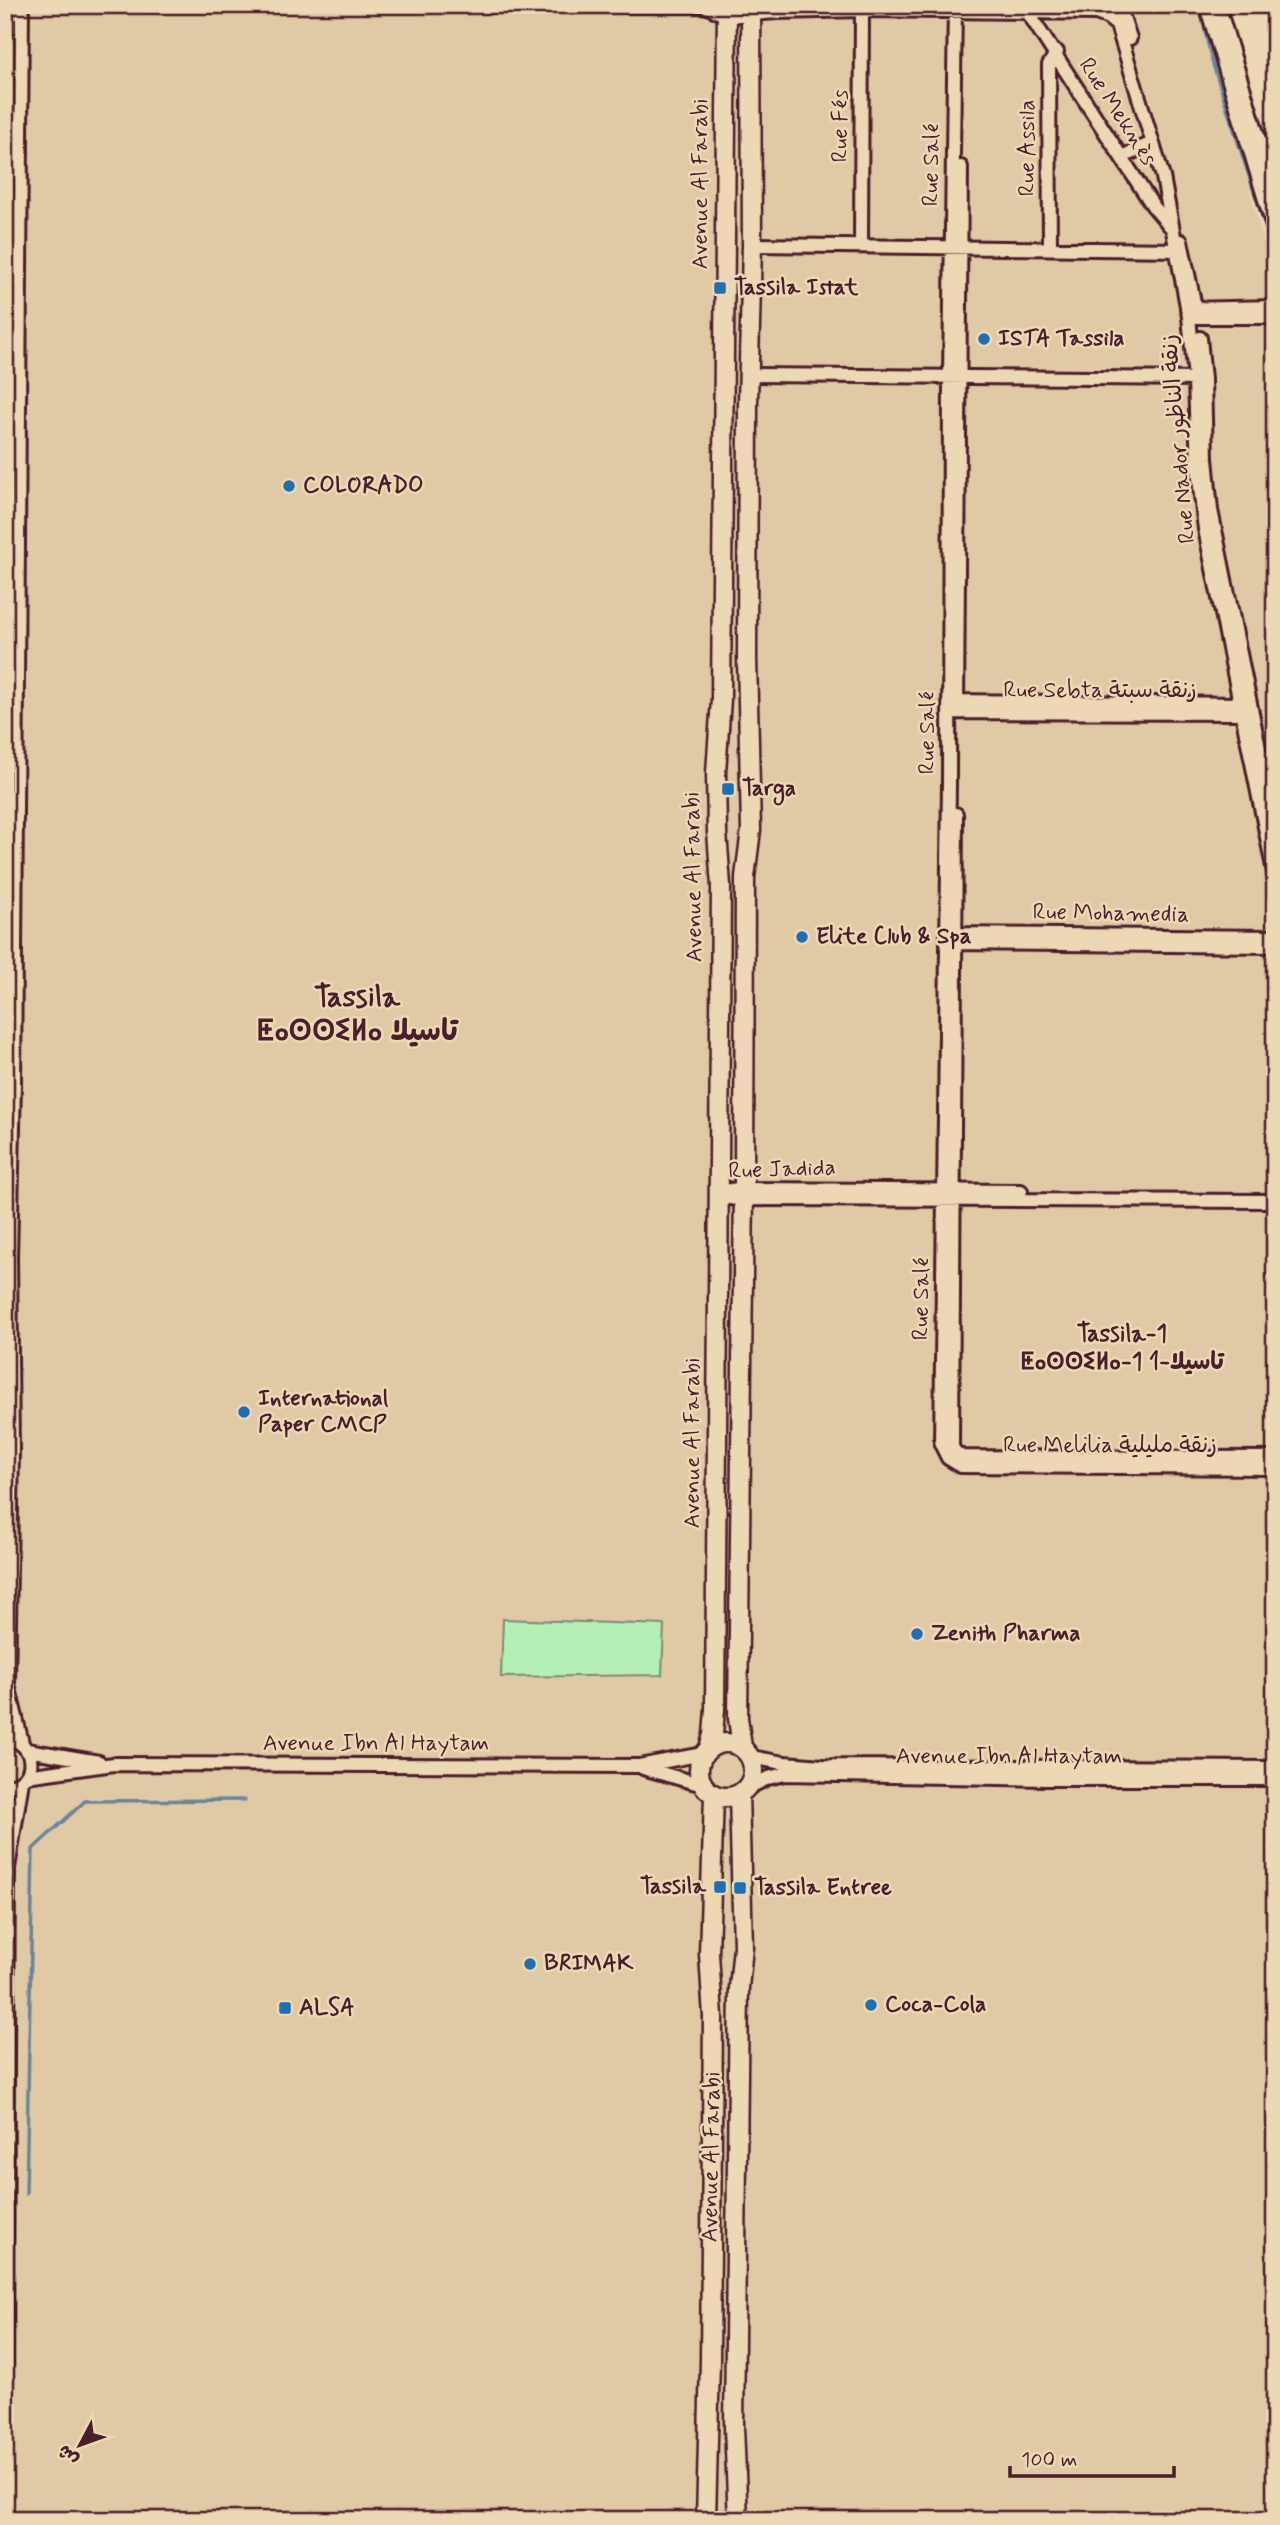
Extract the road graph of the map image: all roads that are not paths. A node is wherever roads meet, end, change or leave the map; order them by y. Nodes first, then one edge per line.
1 (22, 5) edge
2 (487, 5) edge
3 (1112, 5) edge
4 (1206, 5) edge
5 (1219, 5) edge
6 (707, 6) edge
7 (862, 8) edge
8 (958, 8) edge
9 (1028, 9) edge
10 (727, 11) edge
11 (751, 11) edge
12 (1056, 52) junction
13 (1153, 143) junction
14 (1124, 156) junction
15 (1275, 192) edge
16 (1275, 233) edge
17 (1176, 234) junction
18 (752, 245) junction
19 (861, 246) junction
20 (956, 247) junction
21 (1049, 248) junction
22 (1275, 307) edge
23 (1192, 313) junction
24 (1275, 317) edge
25 (749, 375) junction
26 (954, 377) junction
27 (1200, 379) junction
28 (953, 707) junction
29 (1246, 708) junction
30 (1275, 827) edge
31 (1275, 877) edge
32 (1275, 937) edge
33 (951, 939) junction
34 (1275, 946) edge
35 (717, 1192) junction
36 (744, 1194) junction
37 (949, 1195) junction
38 (1275, 1195) edge
39 (1275, 1201) edge
40 (951, 1454) junction
41 (1275, 1458) edge
42 (1275, 1468) edge
43 (6, 1688) edge
44 (5, 1738) edge
45 (25, 1746) junction
46 (706, 1751) junction
47 (746, 1752) junction
48 (114, 1764) junction
49 (639, 1766) junction
50 (1275, 1768) edge
51 (1251, 1773) junction
52 (24, 1778) junction
53 (1275, 1779) edge
54 (5, 1786) edge
55 (708, 1790) junction
56 (742, 1792) junction
57 (5, 1853) edge
58 (8, 1868) junction
59 (5, 2424) edge
60 (706, 2520) edge
61 (738, 2520) edge

1 - 43 street
2 - 6 street
3 - 17 street, Rue Nador زنقة الناظور
4 - 16 street
5 - 15 street
6 - 10 street
7 - 8 street
7 - 11 street
7 - 19 street, Rue Fés
8 - 9 street
8 - 20 street, Rue Salé
9 - 12 street, Rue Meknès
9 - 13 street, Rue Nador زنقة الناظور
10 - 11 street
10 - 35 street, Avenue Al Farabi
11 - 18 street
12 - 14 street, Rue Meknès
12 - 21 street, Rue Assila
13 - 14 street
13 - 17 street, Rue Nador زنقة الناظور
14 - 17 street, Rue Meknès
17 - 21 street
17 - 23 street, Rue Nador زنقة الناظور
18 - 19 street
18 - 25 street
19 - 20 street
20 - 21 street
20 - 26 street, Rue Salé
22 - 23 street
23 - 24 street
23 - 27 street, Rue Nador زنقة الناظور
25 - 26 street
25 - 36 street
26 - 27 street
26 - 28 street, Rue Salé
27 - 29 street, Rue Nador زنقة الناظور
28 - 29 street, Rue Sebta زنقة سبتة
28 - 33 street, Rue Salé
29 - 30 street, Rue Nador زنقة الناظور
29 - 31 street, Rue Nador زنقة الناظور
32 - 33 street, Rue Mohamedia
33 - 34 street, Rue Mohamedia
33 - 37 street, Rue Salé
35 - 36 street, Rue Jadida
35 - 46 street, Avenue Al Farabi
36 - 37 street, Rue Jadida
36 - 47 street
37 - 38 street, Rue Jadida
37 - 39 street, Rue Jadida
37 - 40 street, Rue Salé
40 - 41 street, Rue Melilia زنقة مليلية
40 - 42 street, Rue Melilia زنقة مليلية
43 - 45 street
44 - 45 street, Avenue Ibn Al Haytam
45 - 48 street, Avenue Ibn Al Haytam
45 - 52 street
46 - 47 street
46 - 49 street, Avenue Ibn Al Haytam
46 - 55 street
47 - 51 street, Avenue Ibn Al Haytam
47 - 56 street
48 - 49 street, Avenue Ibn Al Haytam
48 - 52 street, Avenue Ibn Al Haytam
49 - 55 street, Avenue Ibn Al Haytam
50 - 51 street, Avenue Ibn Al Haytam
51 - 53 street, Avenue Ibn Al Haytam
51 - 56 street, Avenue Ibn Al Haytam
52 - 54 street, Avenue Ibn Al Haytam
52 - 58 street
55 - 56 street
55 - 60 street, Avenue Al Farabi
56 - 61 street, Avenue Al Farabi
57 - 58 street
58 - 59 street

